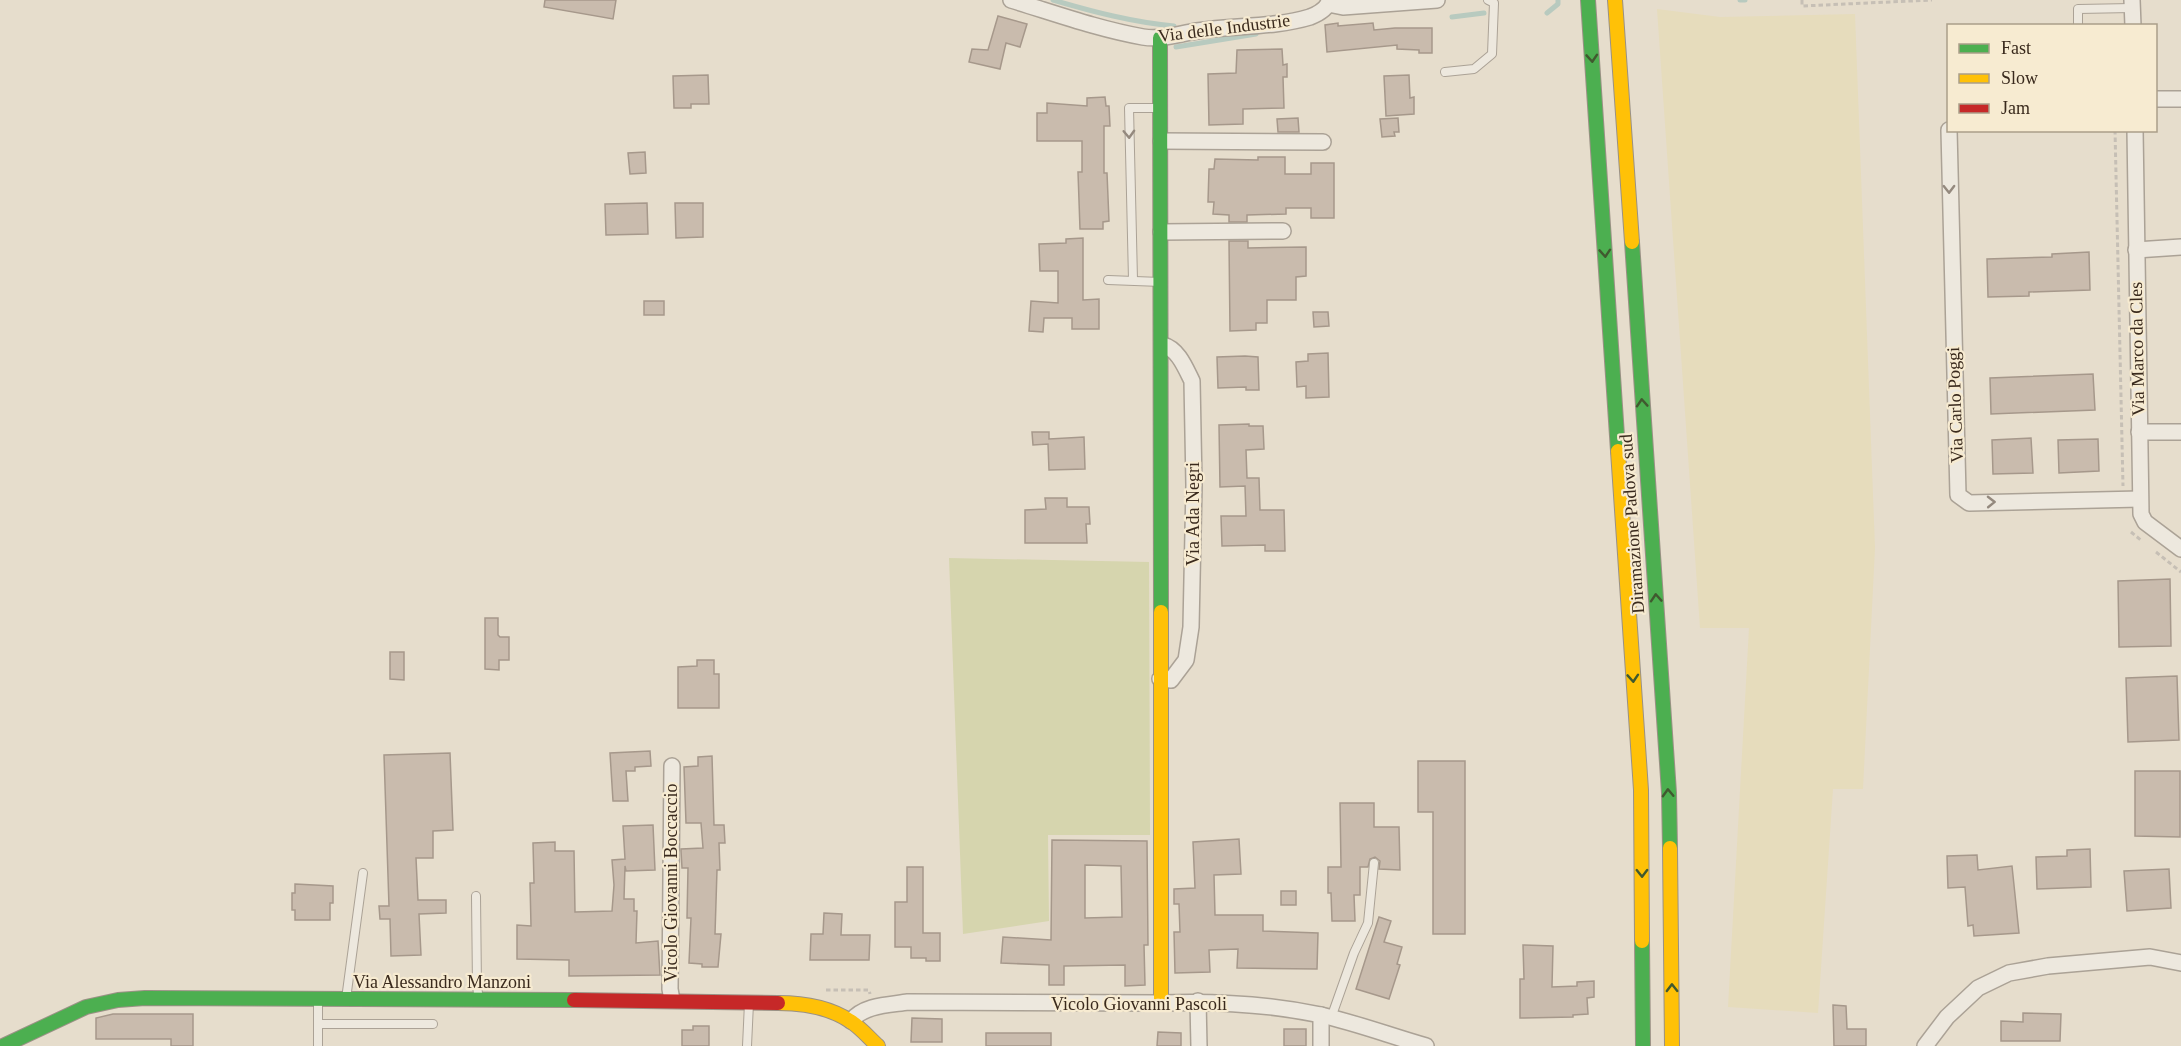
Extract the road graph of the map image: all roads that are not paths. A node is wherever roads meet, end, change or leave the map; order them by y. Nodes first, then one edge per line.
1 (1011, 0) edge
2 (1437, 0) edge
3 (1488, 0) edge
4 (1588, 0) edge
5 (1615, 0) edge
6 (1329, 2) edge
7 (2078, 4) edge
8 (2132, 4) edge
9 (2078, 24) edge
10 (2133, 24) edge
11 (1160, 38) junction
12 (1445, 72) dead end
13 (2157, 99) edge
14 (2181, 99) edge
15 (1160, 108) junction
16 (1948, 132) edge
17 (2135, 132) edge
18 (1161, 141) junction
19 (1323, 142) dead end
20 (1283, 231) dead end
21 (1161, 232) junction
22 (2181, 248) edge
23 (2136, 250) junction
24 (1108, 280) dead end
25 (1133, 280) junction
26 (1163, 282) junction
27 (1163, 345) junction
28 (2139, 432) junction
29 (2181, 432) edge
30 (2140, 499) junction
31 (2181, 549) edge
32 (1160, 679) junction
33 (672, 766) dead end
34 (1374, 863) dead end
35 (363, 873) dead end
36 (476, 896) dead end
37 (2181, 963) edge
38 (318, 1000) junction
39 (346, 1000) junction
40 (479, 1000) junction
41 (672, 1000) junction
42 (1198, 1001) junction
43 (749, 1002) junction
44 (1161, 1004) junction
45 (1326, 1017) junction
46 (851, 1021) junction
47 (318, 1024) junction
48 (433, 1024) dead end
49 (3, 1046) edge
50 (318, 1046) edge
51 (747, 1046) edge
52 (878, 1046) edge
53 (1198, 1046) edge
54 (1321, 1046) edge
55 (1426, 1046) edge
56 (1643, 1046) edge
57 (1672, 1046) edge
58 (1925, 1046) edge

1 - 11 street, Via delle Industrie
2 - 6 street, Via delle Industrie
3 - 12 lane
4 -> 56 main road, Diramazione Padova sud
57 -> 5 main road, Diramazione Padova sud
6 - 11 street, Via delle Industrie
7 - 8 lane
7 - 9 lane
8 - 10 street
11 - 15 main road, Via Ada Negri
13 - 14 street
15 - 18 main road, Via Ada Negri
15 -> 25 lane
16 -> 30 street, Via Carlo Poggi
17 - 23 street, Via Marco da Cles
18 - 19 street
18 - 21 main road, Via Ada Negri
20 - 21 street
21 - 26 main road, Via Ada Negri
22 - 23 street
23 - 28 street, Via Marco da Cles
24 - 25 lane
25 - 26 lane
26 - 27 main road, Via Ada Negri
27 - 32 main road, Via Ada Negri
27 - 32 street, Via Ada Negri
28 - 29 street
28 - 30 street, Via Marco da Cles
30 - 31 street, Via Marco da Cles
32 - 44 main road, Via Ada Negri
33 - 41 street, Vicolo Giovanni Boccaccio
34 - 45 lane
35 - 39 lane
36 - 40 lane
37 - 58 street
38 - 39 main road, Via Alessandro Manzoni
38 - 47 lane
38 - 49 main road, Via Alessandro Manzoni
39 - 40 main road, Via Alessandro Manzoni
40 - 41 main road, Via Alessandro Manzoni
41 - 43 main road, Via Alessandro Manzoni
42 - 44 street, Vicolo Giovanni Pascoli
42 - 45 street, Vicolo Giovanni Pascoli
42 - 53 street
43 - 46 main road, Via Alessandro Manzoni
43 - 51 lane
44 - 46 street, Vicolo Giovanni Pascoli
45 - 54 street
45 - 55 street, Vicolo Giovanni Pascoli
46 - 52 main road, Via Alessandro Manzoni
47 - 48 lane
47 - 50 lane

